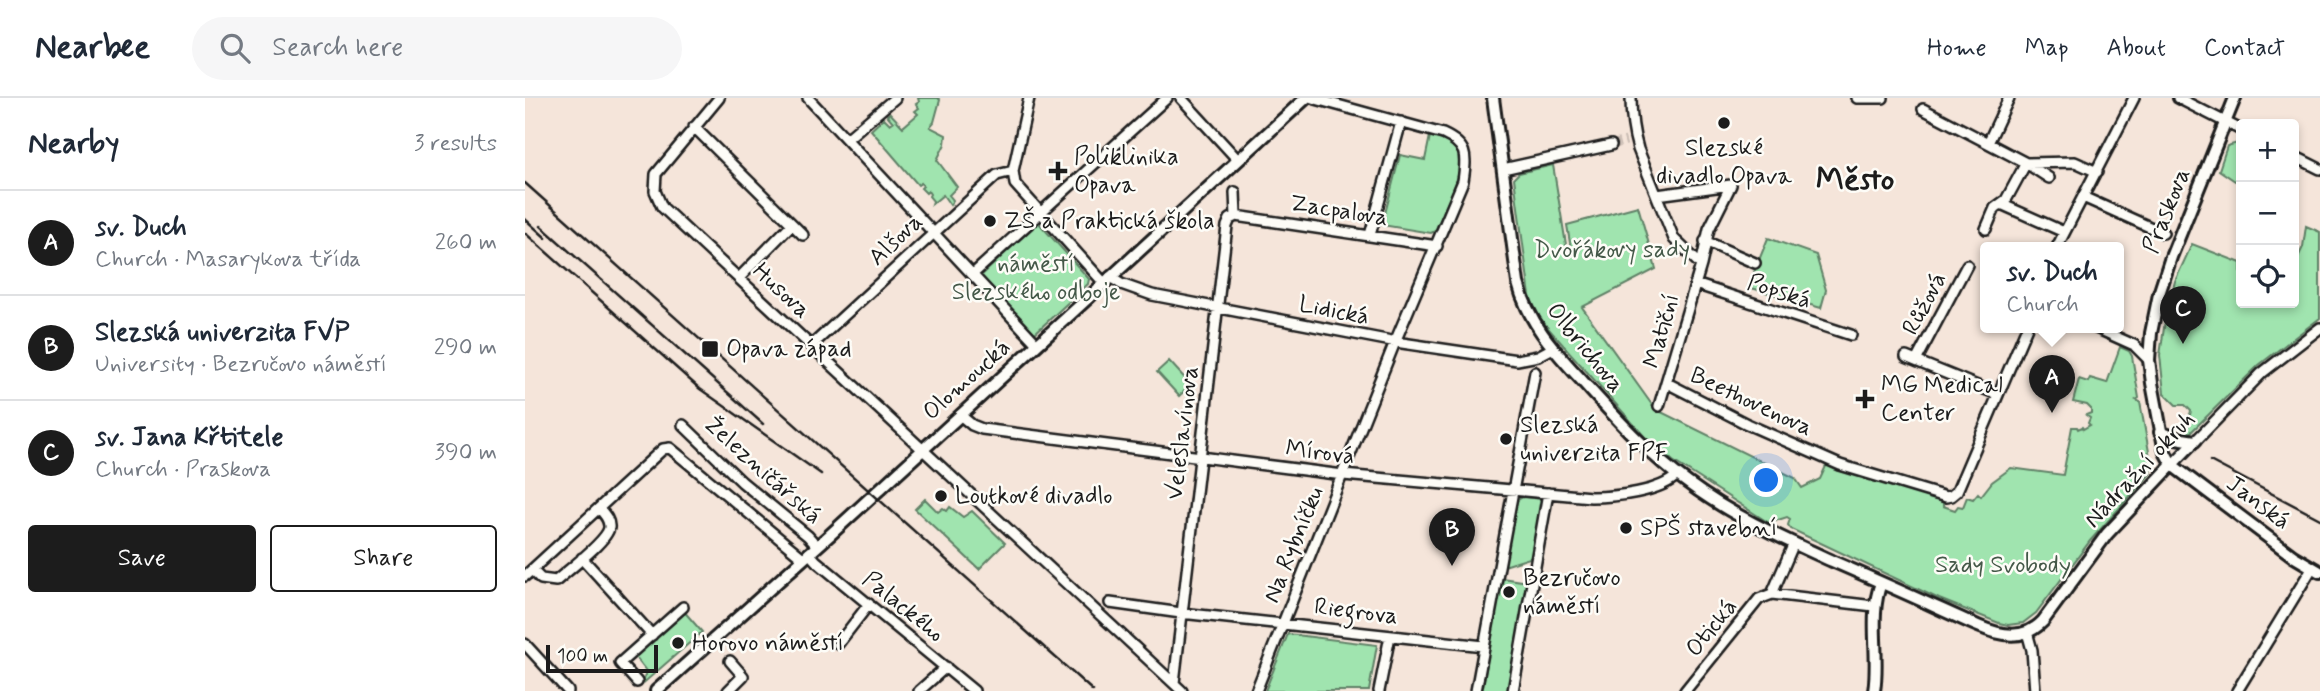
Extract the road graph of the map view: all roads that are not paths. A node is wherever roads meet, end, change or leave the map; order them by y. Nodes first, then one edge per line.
1 (719, 98) edge
2 (809, 98) edge
3 (895, 98) edge
4 (1029, 98) edge
5 (1167, 98) edge
6 (1181, 98) edge
7 (1306, 98) edge
8 (1312, 98) edge
9 (1493, 98) edge
10 (1631, 98) edge
11 (1857, 98) edge
12 (1883, 98) edge
13 (2009, 98) edge
14 (2134, 98) edge
15 (2178, 98) edge
16 (2235, 98) edge
17 (1923, 109) dead end
18 (1401, 122) junction
19 (2225, 122) junction
20 (694, 127) junction
21 (2236, 128) edge
22 (848, 138) junction
23 (1988, 143) junction
24 (1611, 145) tunnel mouth
25 (2299, 158) edge
26 (1238, 160) junction
27 (2025, 163) junction
28 (1503, 169) junction
29 (2320, 169) edge
30 (1013, 171) junction
31 (2097, 172) junction
32 (2049, 178) dead end
33 (1235, 192) dead end
34 (1657, 195) junction
35 (2083, 197) junction
36 (2001, 204) junction
37 (1041, 214) junction
38 (1236, 216) junction
39 (792, 224) junction
40 (1986, 229) dead end
41 (933, 231) junction
42 (2064, 232) junction
43 (2163, 233) dead end
44 (803, 235) dead end
45 (1370, 235) junction
46 (1705, 241) junction
47 (2059, 242) edge
48 (1437, 246) junction
49 (1755, 263) dead end
50 (1701, 265) junction
51 (1967, 265) dead end
52 (973, 274) junction
53 (739, 278) junction
54 (1107, 280) junction
55 (1695, 284) junction
56 (1217, 307) junction
57 (2320, 328) edge
58 (2024, 333) edge
59 (2107, 333) edge
60 (1851, 335) dead end
61 (1395, 342) junction
62 (1037, 344) junction
63 (811, 346) junction
64 (1553, 348) junction
65 (1906, 357) dead end
66 (2149, 360) junction
67 (1916, 361) junction
68 (1535, 372) dead end
69 (1667, 383) junction
70 (1997, 394) junction
71 (1659, 406) dead end
72 (960, 415) junction
73 (683, 425) dead end
74 (2160, 432) junction
75 (2195, 441) junction
76 (922, 449) junction
77 (1199, 457) junction
78 (2172, 465) junction
79 (1343, 475) junction
80 (1677, 475) junction
81 (1514, 490) junction
82 (1548, 493) junction
83 (599, 508) junction
84 (1794, 544) junction
85 (810, 552) junction
86 (582, 558) junction
87 (2316, 570) edge
88 (528, 573) edge
89 (1881, 583) junction
90 (1772, 594) junction
91 (1110, 603) dead end
92 (869, 604) junction
93 (1874, 606) junction
94 (683, 607) dead end
95 (1181, 613) junction
96 (1284, 623) junction
97 (2027, 632) junction
98 (652, 635) junction
99 (1390, 636) junction
100 (525, 644) edge
101 (838, 644) dead end
102 (1484, 646) junction
103 (730, 661) dead end
104 (946, 667) junction
105 (638, 682) dead end
106 (1174, 683) junction
107 (1689, 690) edge
108 (568, 691) edge
109 (656, 691) edge
110 (728, 691) edge
111 (919, 691) edge
112 (974, 691) edge
113 (1182, 691) edge
114 (1256, 691) edge
115 (1379, 691) edge
116 (1476, 691) edge
117 (1513, 691) edge
118 (1874, 691) edge
119 (2035, 691) edge
120 (2237, 691) edge

1 - 20 street
2 - 22 street
3 - 22 street
4 - 30 street
5 - 37 street
6 - 26 street
7 - 26 main road, Olomoucká
8 - 18 street
9 - 28 main road, Olbrichova
10 - 34 street
11 - 12 street
13 - 23 street
14 - 31 street
15 - 19 street
16 - 19 main road, Praskova
17 - 23 street
18 - 45 street
18 - 48 street, Na Rybníčku
19 - 21 street
19 - 66 main road, Praskova
20 - 39 street
20 - 53 street, Husova
22 - 41 street
23 - 27 street
24 - 28 street
25 - 29 street
26 - 54 main road, Olomoucká
27 - 31 street
27 - 32 street
27 - 36 street
28 - 64 main road, Olbrichova
30 - 37 street
30 - 41 street, Alšova
31 - 35 street
33 - 38 street, Veleslavínova
34 - 46 street, Matiční
34 - 50 street
35 - 42 street
35 - 43 street
36 - 40 street
36 - 42 street
37 - 52 street
37 - 54 street
38 - 45 street, Zacpalova
38 - 56 street, Veleslavínova
39 - 44 street
39 - 53 street
41 - 52 street
41 - 63 street, Alšova
42 - 47 street
45 - 48 street, Zacpalova
46 - 49 street
46 - 50 street, Matiční
48 - 61 street, Na Rybníčku
50 - 55 street, Matiční
51 - 67 street, Růžová
52 - 62 street
53 - 63 street, Husova
54 - 56 street, Lidická
54 - 62 main road, Olomoucká
55 - 60 street, Popská
55 - 69 street, Matiční
56 - 61 street, Lidická
56 - 77 street, Veleslavínova
57 - 75 street, Nádražní okruh
58 - 70 street
59 - 66 street
61 - 64 street, Lidická
61 - 79 street, Na Rybníčku
62 - 72 main road, Olomoucká
63 - 76 street, Husova
64 - 80 main road, Olbrichova
65 - 67 street
66 - 74 main road, Praskova
67 - 70 street
68 - 81 street
69 - 70 street, Beethovenova
69 - 71 street, Matiční
72 - 76 main road, Olomoucká
72 - 77 street, Mírová
73 - 85 street, Železničářská
74 - 75 main road
74 - 78 main road, Praskova
75 - 78 street, Nádražní okruh
76 - 85 main road, Olomoucká
76 - 106 street, Husova
77 - 79 street, Mírová
77 - 95 street, Veleslavínova
78 - 87 main road, Janská
78 - 97 main road, Nádražní okruh
79 - 81 street, Mírová
79 - 96 street, Na Rybníčku
80 - 82 street, Mírová
80 - 84 main road, Olbrichova
81 - 82 street, Mírová
81 - 102 street
82 - 117 street
83 - 85 street
83 - 86 street
83 - 88 street
84 - 89 main road, Olbrichova
84 - 90 street
85 - 92 street, Palackého
85 - 109 main road, Olomoucká
86 - 88 street
86 - 98 street
87 - 120 street
89 - 93 main road
89 - 97 main road
90 - 93 street
90 - 107 street, Otická
91 - 95 street, Riegrova
92 - 101 street
92 - 104 street, Palackého
93 - 118 main road
94 - 98 street
95 - 96 street, Riegrova
95 - 106 street, Veleslavínova
96 - 99 street, Riegrova
96 - 114 street, Na Rybníčku
97 - 119 street
98 - 105 street
99 - 102 street, Riegrova
99 - 115 street
100 - 108 street
102 - 116 street
103 - 110 street
104 - 111 street
104 - 112 street, Palackého
106 - 113 street, Husova

